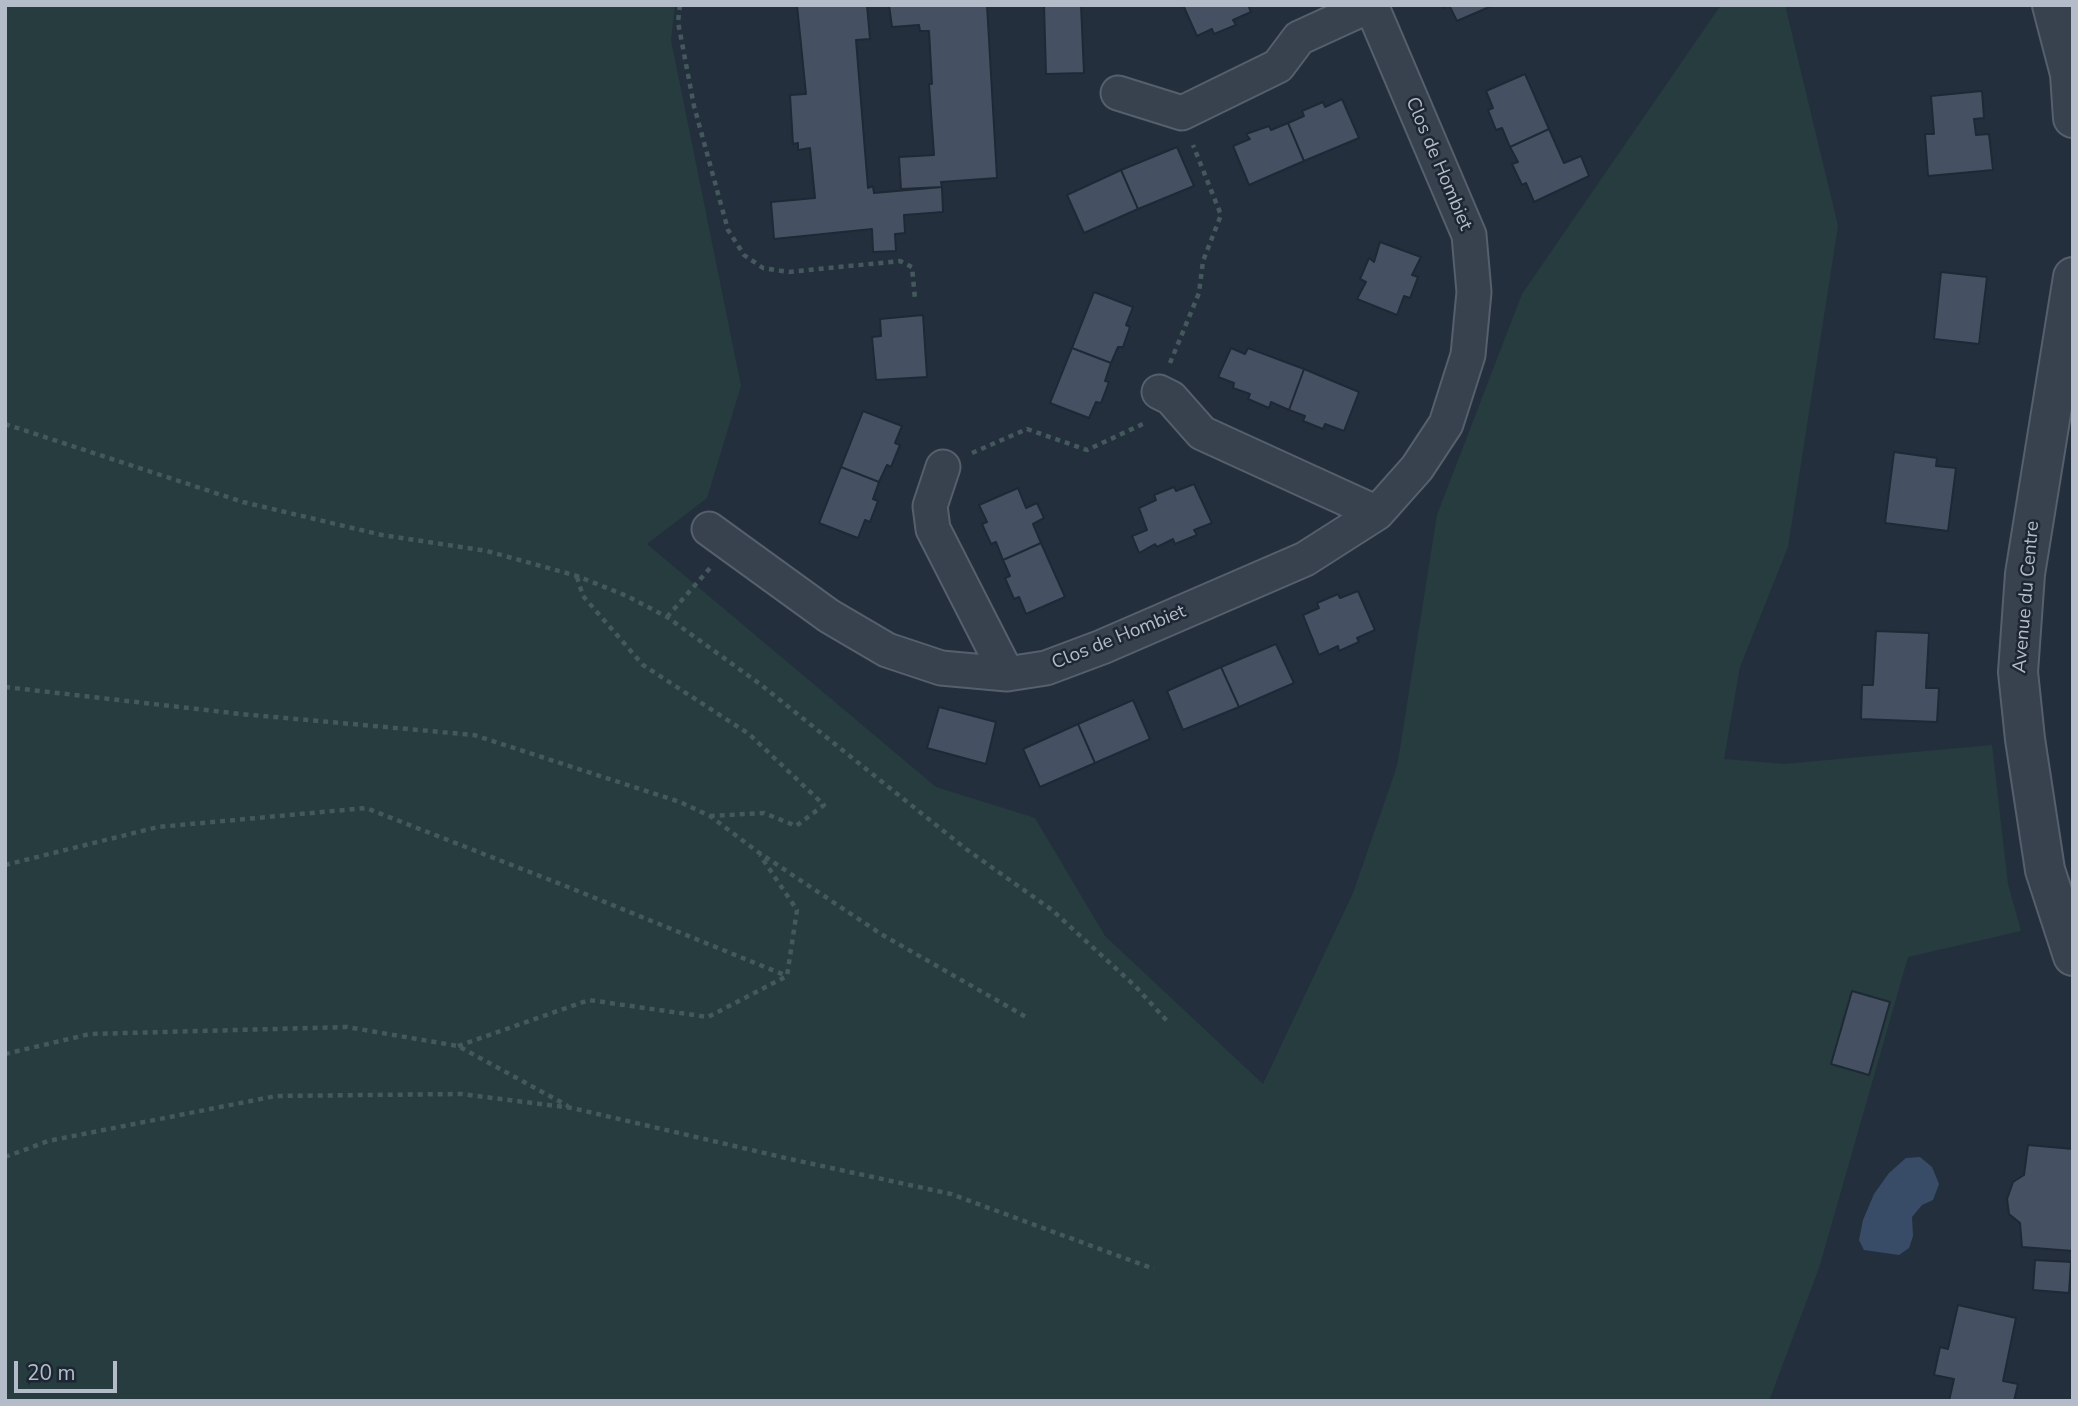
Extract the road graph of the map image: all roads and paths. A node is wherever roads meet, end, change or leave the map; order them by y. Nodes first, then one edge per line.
1 (680, 5) edge
2 (1371, 5) edge
3 (2052, 5) edge
4 (1118, 93) dead end
5 (1182, 113) junction
6 (2073, 117) edge
7 (2073, 277) edge
8 (915, 299) dead end
9 (1158, 392) junction
10 (5, 424) edge
11 (943, 467) joint
12 (1377, 513) junction
13 (720, 536) joint
14 (577, 576) junction
15 (667, 617) junction
16 (1007, 674) junction
17 (5, 687) edge
18 (710, 816) junction
19 (758, 852) junction
20 (5, 865) edge
21 (2073, 956) edge
22 (787, 976) junction
23 (1026, 1017) dead end
24 (1168, 1022) dead end
25 (458, 1046) junction
26 (5, 1054) edge
27 (572, 1108) junction
28 (5, 1157) edge
29 (1154, 1269) dead end

1 - 8 path
2 - 5 street, Clos de Hombiet
2 - 12 street, Clos de Hombiet
3 - 6 street
4 - 5 street
5 - 9 path
7 - 21 street, Avenue du Centre
9 - 11 path
9 - 12 street
10 - 14 path
11 - 16 street
12 - 16 street, Clos de Hombiet
13 - 15 path
13 - 16 street, Clos de Hombiet
14 - 15 path
14 - 18 path
15 - 24 path
17 - 18 path
18 - 19 path
19 - 22 path
19 - 23 path
20 - 22 path
22 - 25 path
25 - 26 path
25 - 27 path
27 - 28 path
27 - 29 path

